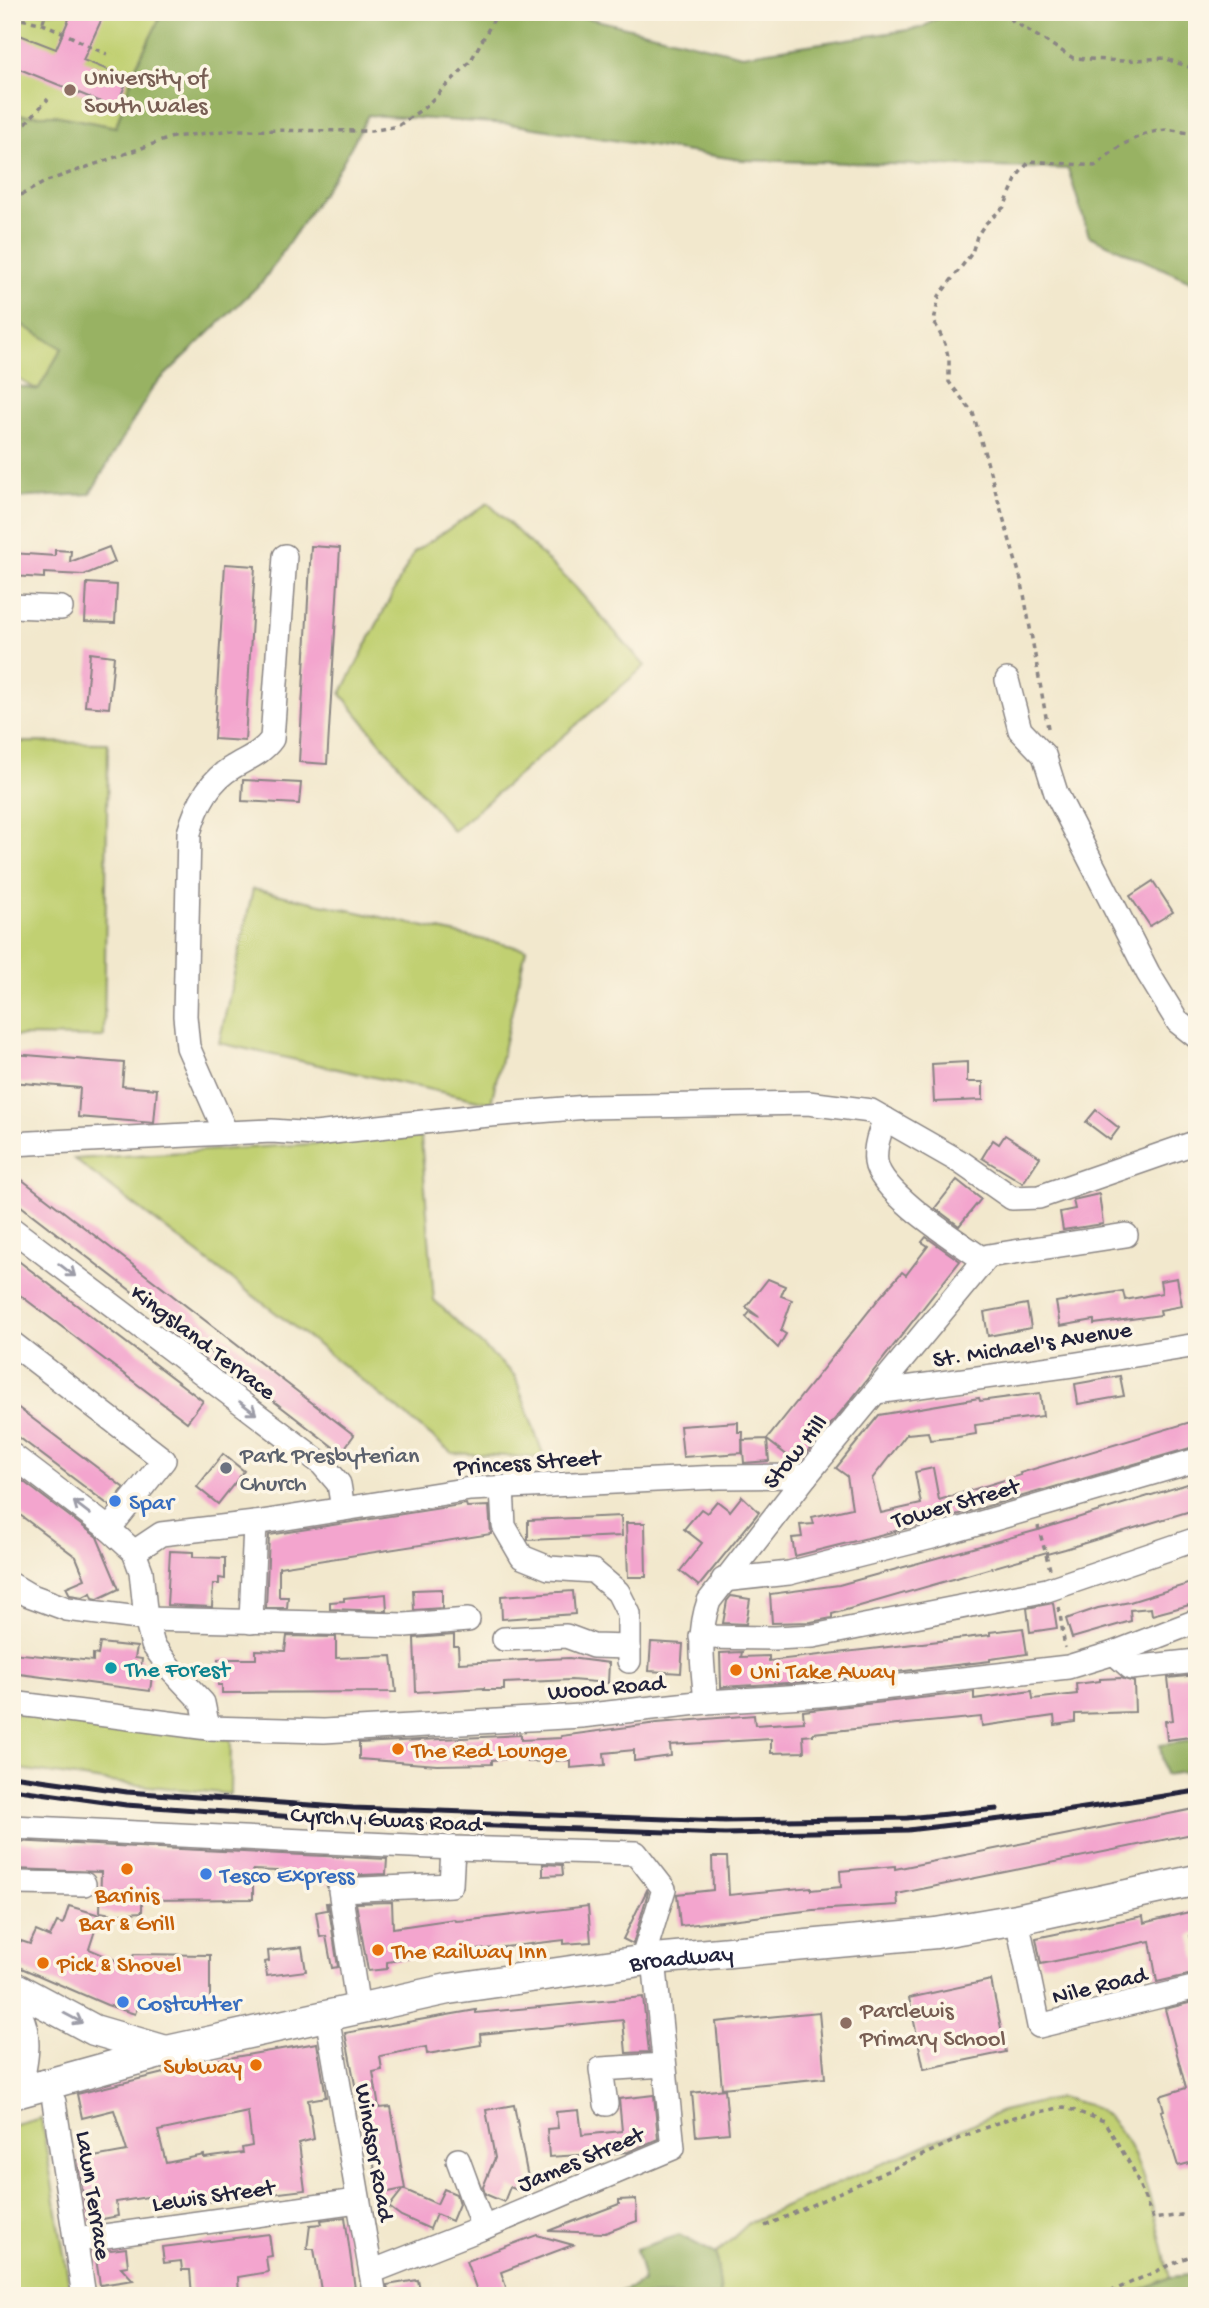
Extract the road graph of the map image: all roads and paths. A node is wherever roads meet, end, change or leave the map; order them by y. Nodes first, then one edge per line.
1 (46, 12) edge
2 (498, 12) edge
3 (1003, 12) edge
4 (12, 19) edge
5 (43, 22) junction
6 (107, 54) dead end
7 (1197, 70) edge
8 (48, 99) dead end
9 (1197, 133) edge
10 (12, 138) edge
11 (12, 200) edge
12 (285, 556) dead end
13 (12, 606) edge
14 (61, 608) dead end
15 (1007, 680) dead end
16 (1049, 733) dead end
17 (1197, 1037) edge
18 (885, 1119) junction
19 (226, 1133) junction
20 (1197, 1142) edge
21 (12, 1144) edge
22 (12, 1229) edge
23 (1126, 1235) dead end
24 (986, 1258) junction
25 (12, 1343) edge
26 (1197, 1345) edge
27 (876, 1392) junction
28 (12, 1455) edge
29 (1197, 1460) edge
30 (806, 1476) junction
31 (502, 1488) junction
32 (343, 1509) junction
33 (255, 1523) junction
34 (109, 1529) junction
35 (1197, 1539) edge
36 (134, 1552) junction
37 (723, 1580) junction
38 (12, 1584) edge
39 (146, 1619) junction
40 (468, 1620) dead end
41 (1197, 1621) edge
42 (251, 1622) junction
43 (701, 1637) junction
44 (504, 1639) dead end
45 (1114, 1654) junction
46 (1197, 1661) edge
47 (706, 1702) junction
48 (12, 1703) edge
49 (208, 1728) junction
50 (12, 1826) edge
51 (453, 1848) junction
52 (1197, 1880) edge
53 (12, 1883) edge
54 (84, 1884) dead end
55 (1017, 1919) junction
56 (648, 1960) junction
57 (12, 1986) edge
58 (1197, 1987) edge
59 (12, 2008) edge
60 (358, 2008) junction
61 (327, 2016) junction
62 (18, 2046) edge
63 (167, 2051) junction
64 (664, 2065) junction
65 (14, 2093) edge
66 (54, 2102) dead end
67 (606, 2104) dead end
68 (458, 2160) dead end
69 (357, 2201) junction
70 (1197, 2220) edge
71 (765, 2226) dead end
72 (482, 2228) junction
73 (76, 2240) junction
74 (1197, 2253) edge
75 (371, 2272) junction
76 (84, 2296) edge
77 (375, 2296) edge
78 (1101, 2296) edge

1 - 5 path
2 - 11 path
3 - 7 path
4 - 5 path
5 - 6 path
8 - 10 path
9 - 16 path
12 - 19 street
13 - 14 street
15 - 17 street
18 - 19 street
18 - 20 street
18 - 24 street
19 - 21 street
22 -> 32 street, Kingsland Terrace
23 - 24 street
24 - 27 street, Stow Hill
25 - 34 street
26 - 27 street, St. Michael's Avenue
27 - 30 street, Stow Hill
34 -> 28 street
29 - 37 street, Tower Street
30 - 31 street, Princess Street
30 - 37 street, Stow Hill
31 - 32 street, Princess Street
31 - 44 street
32 - 33 street, Princess Street
33 - 36 street, Princess Street
33 - 42 street
34 - 36 street
35 - 43 street
36 - 39 street
37 - 43 street, Stow Hill
38 - 39 street
39 - 42 street
39 - 49 street
40 - 42 street
41 - 45 street, Wood Road
43 - 47 street, Stow Hill
45 - 46 street
45 - 47 street, Wood Road
47 - 49 street, Wood Road
48 - 49 street, Wood Road
50 - 51 street, Cyrch y Gwas Road
51 - 56 street, Cyrch y Gwas Road
51 - 60 street
52 - 55 main road, Broadway
53 - 54 street
55 - 56 main road, Broadway
55 - 58 street, Nile Road
56 - 60 main road, Broadway
56 - 64 street, James Street
57 -> 63 main road
59 - 62 main road
60 - 61 main road, Broadway
61 - 63 main road, Broadway
61 - 69 street, Windsor Road
62 - 65 main road
63 - 65 main road, Broadway
64 - 67 street
64 - 72 street, James Street
66 - 73 street, Lawn Terrace
68 - 72 street
69 - 73 street, Lewis Street
69 - 75 street, Windsor Road
70 - 71 path
72 - 75 street, James Street
73 - 76 street, Lawn Terrace
74 - 78 path
75 - 77 street, Windsor Road

